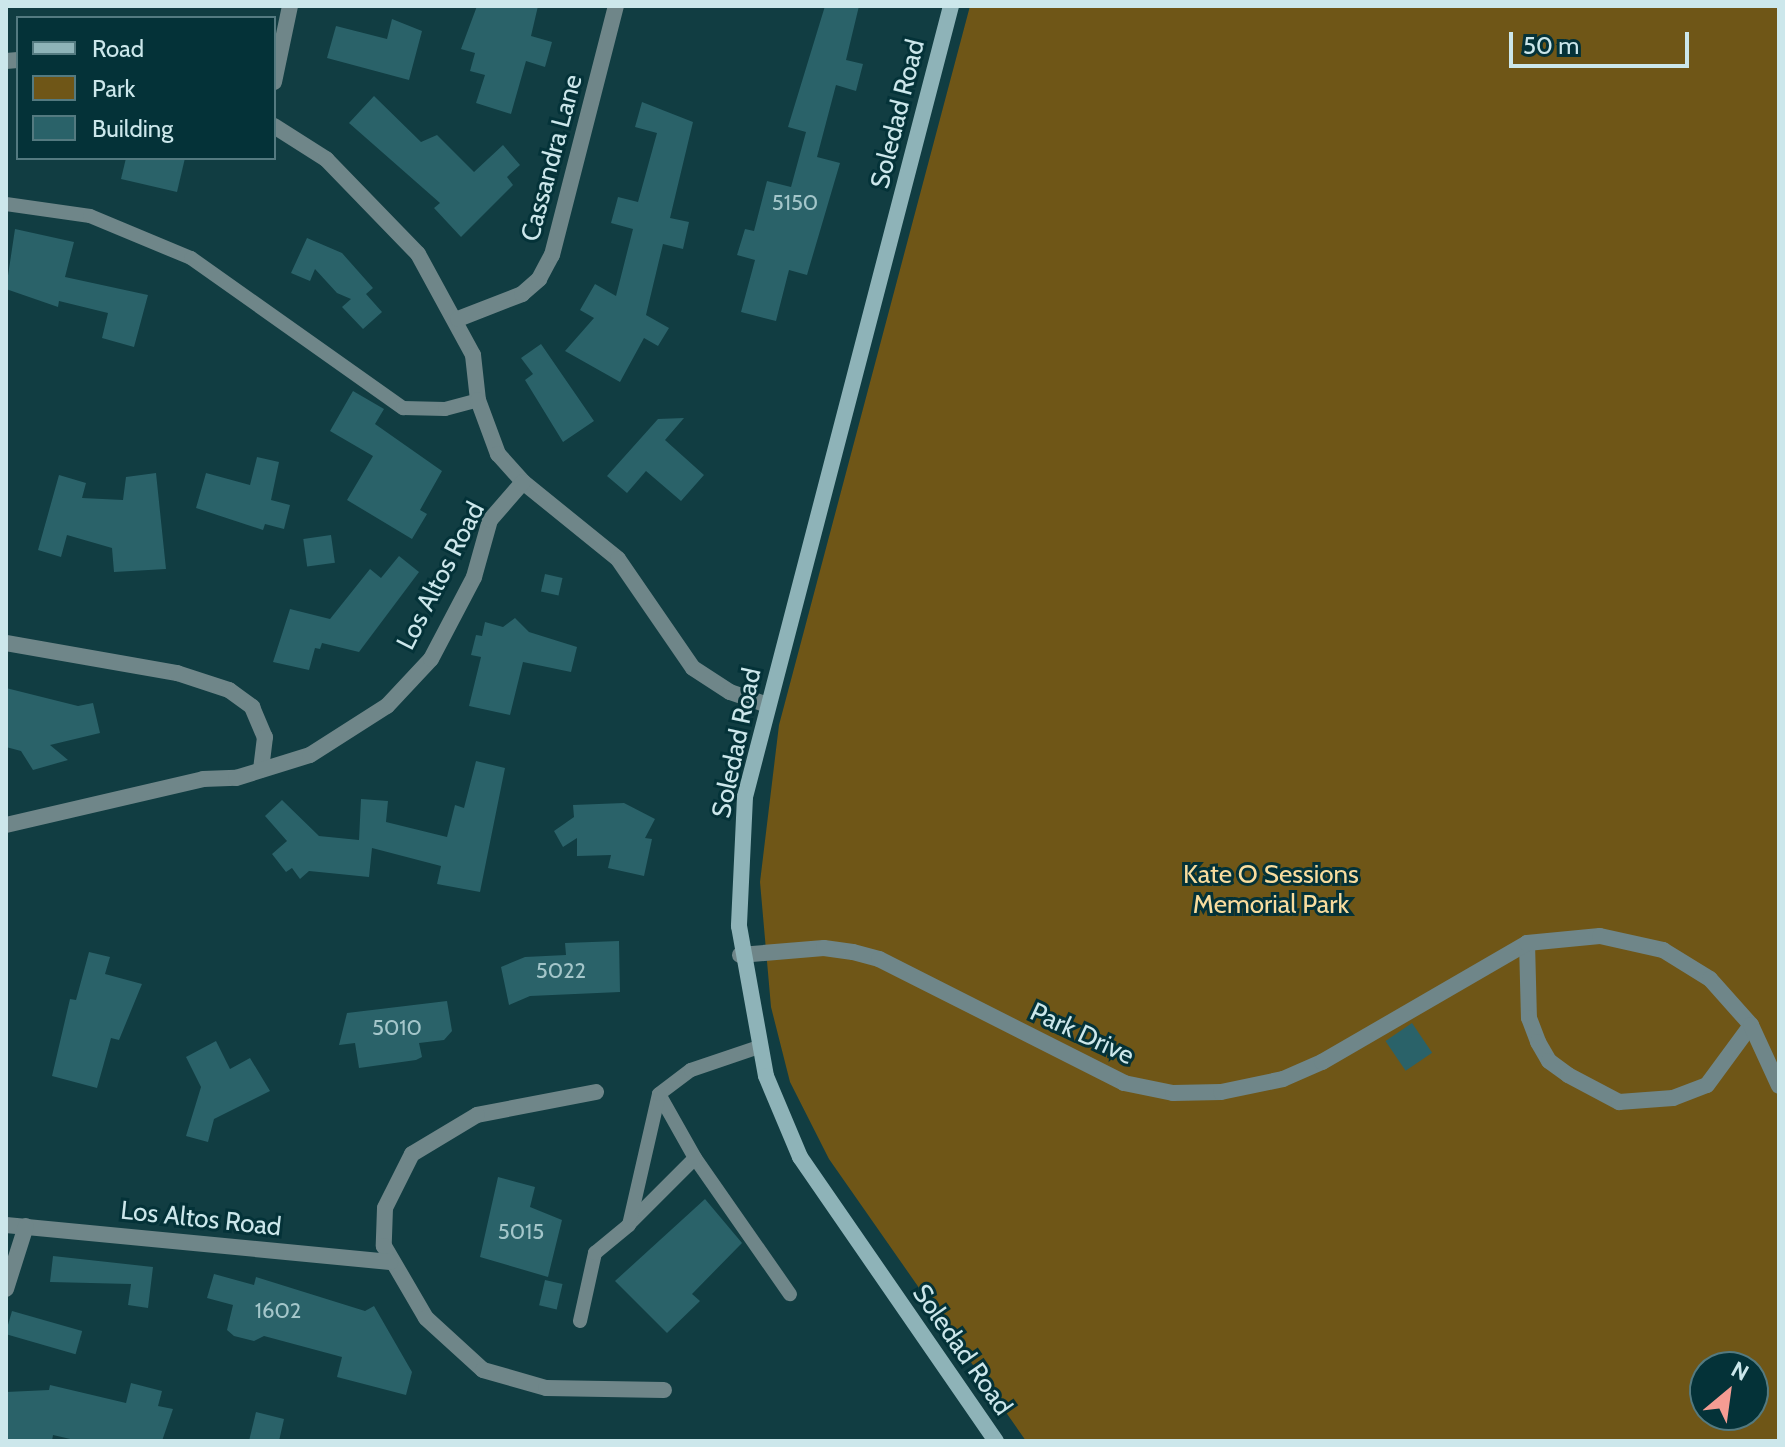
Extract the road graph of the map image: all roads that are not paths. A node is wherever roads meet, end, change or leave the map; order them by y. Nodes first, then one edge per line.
1 (290, 6) edge
2 (616, 6) edge
3 (951, 6) edge
4 (276, 72) edge
5 (276, 127) edge
6 (6, 204) edge
7 (458, 319) junction
8 (478, 400) junction
9 (523, 482) junction
10 (6, 643) edge
11 (767, 705) junction
12 (261, 770) junction
13 (6, 825) edge
14 (1527, 943) junction
15 (740, 955) junction
16 (1751, 1025) junction
17 (759, 1047) junction
18 (1779, 1086) edge
19 (596, 1092) dead end
20 (659, 1094) junction
21 (695, 1158) junction
22 (6, 1225) edge
23 (629, 1225) junction
24 (26, 1226) junction
25 (390, 1262) junction
26 (6, 1289) edge
27 (790, 1294) dead end
28 (580, 1321) dead end
29 (664, 1390) dead end
30 (996, 1441) edge

1 - 4 street
2 - 7 street, Cassandra Lane
3 - 11 street, Soledad Road
5 - 7 street
6 - 8 lane
7 - 8 street
8 - 9 street
9 - 11 street
9 - 12 street, Los Altos Road
10 - 12 street
11 - 15 street, Soledad Road
12 - 13 street, Los Altos Road
14 - 15 street, Park Drive
14 - 16 street, Park Drive
14 - 16 street
15 - 17 street, Soledad Road
16 - 18 street, Park Drive
17 - 20 lane
17 - 30 street, Soledad Road
19 - 25 street
20 - 21 lane
20 - 23 lane
21 - 23 lane
21 - 27 lane
22 - 24 street, Los Altos Road
23 - 28 lane
24 - 25 street, Los Altos Road
24 - 26 street
25 - 29 street

